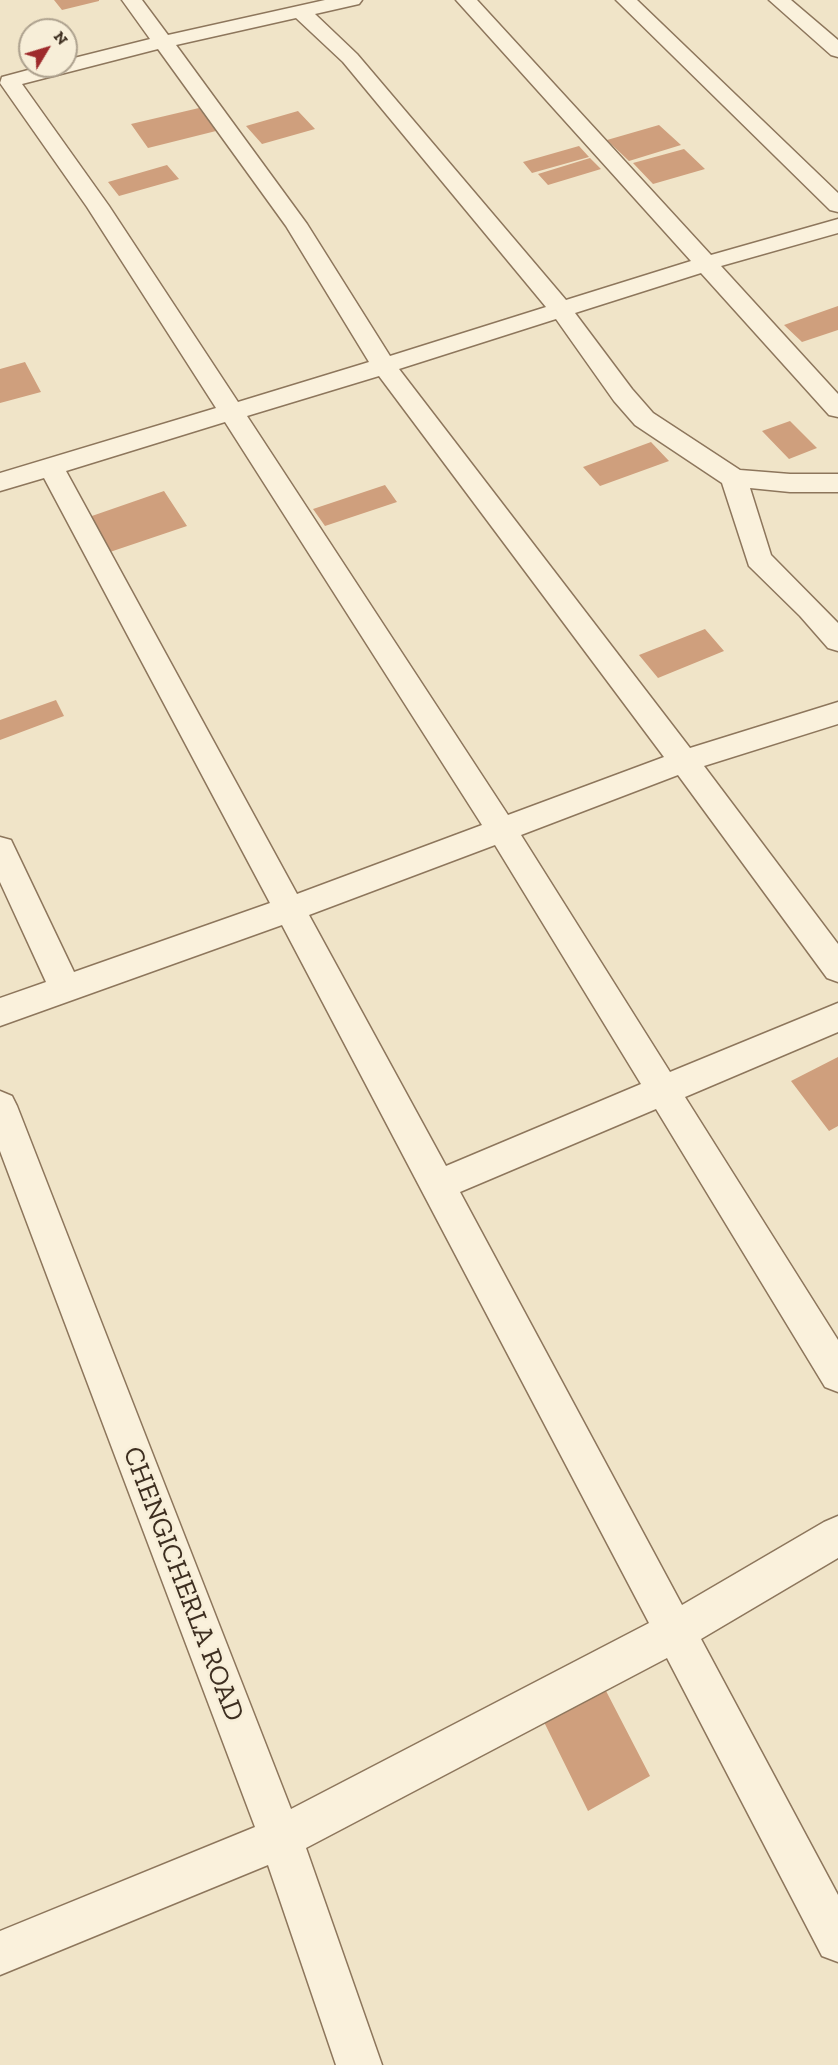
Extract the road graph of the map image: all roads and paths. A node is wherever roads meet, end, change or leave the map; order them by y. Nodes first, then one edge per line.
1 (132, 0) edge
2 (352, 0) edge
3 (466, 0) edge
4 (626, 0) edge
5 (779, 0) edge
6 (301, 12) junction
7 (163, 42) junction
8 (838, 51) edge
9 (3, 74) edge
10 (838, 205) edge
11 (838, 226) edge
12 (708, 263) junction
13 (561, 310) junction
14 (384, 366) junction
15 (838, 409) edge
16 (230, 412) junction
17 (51, 466) junction
18 (734, 478) junction
19 (0, 482) edge
20 (838, 483) edge
21 (838, 641) edge
22 (838, 713) edge
23 (684, 761) junction
24 (501, 829) junction
25 (0, 849) edge
26 (291, 909) junction
27 (838, 969) edge
28 (65, 988) junction
29 (0, 1012) edge
30 (838, 1017) edge
31 (663, 1090) junction
32 (0, 1106) edge
33 (438, 1185) junction
34 (838, 1374) edge
35 (838, 1536) edge
36 (676, 1631) junction
37 (280, 1838) junction
38 (838, 1940) edge
39 (0, 1953) edge
40 (359, 2065) edge

1 - 7 street
2 - 6 street
3 - 12 street
4 - 10 street
5 - 8 street
6 - 7 street
6 - 13 street
7 - 9 street
7 - 14 street
9 - 16 street
11 - 12 street
12 - 13 street
12 - 15 street
13 - 14 street
13 - 18 street
14 - 16 street
14 - 23 street
16 - 17 street
16 - 24 street
17 - 19 street
17 - 26 street
18 - 20 street
18 - 21 street
22 - 23 street
23 - 24 street
23 - 27 street
24 - 26 street
24 - 31 street
25 - 28 street
26 - 28 street
26 - 33 street
28 - 29 street
30 - 31 street
31 - 33 street
31 - 34 street
32 - 37 street, CHENGICHERLA ROAD
33 - 36 street
35 - 36 street
36 - 37 street
36 - 38 street
37 - 39 street
37 - 40 street, CHENGICHERLA ROAD

